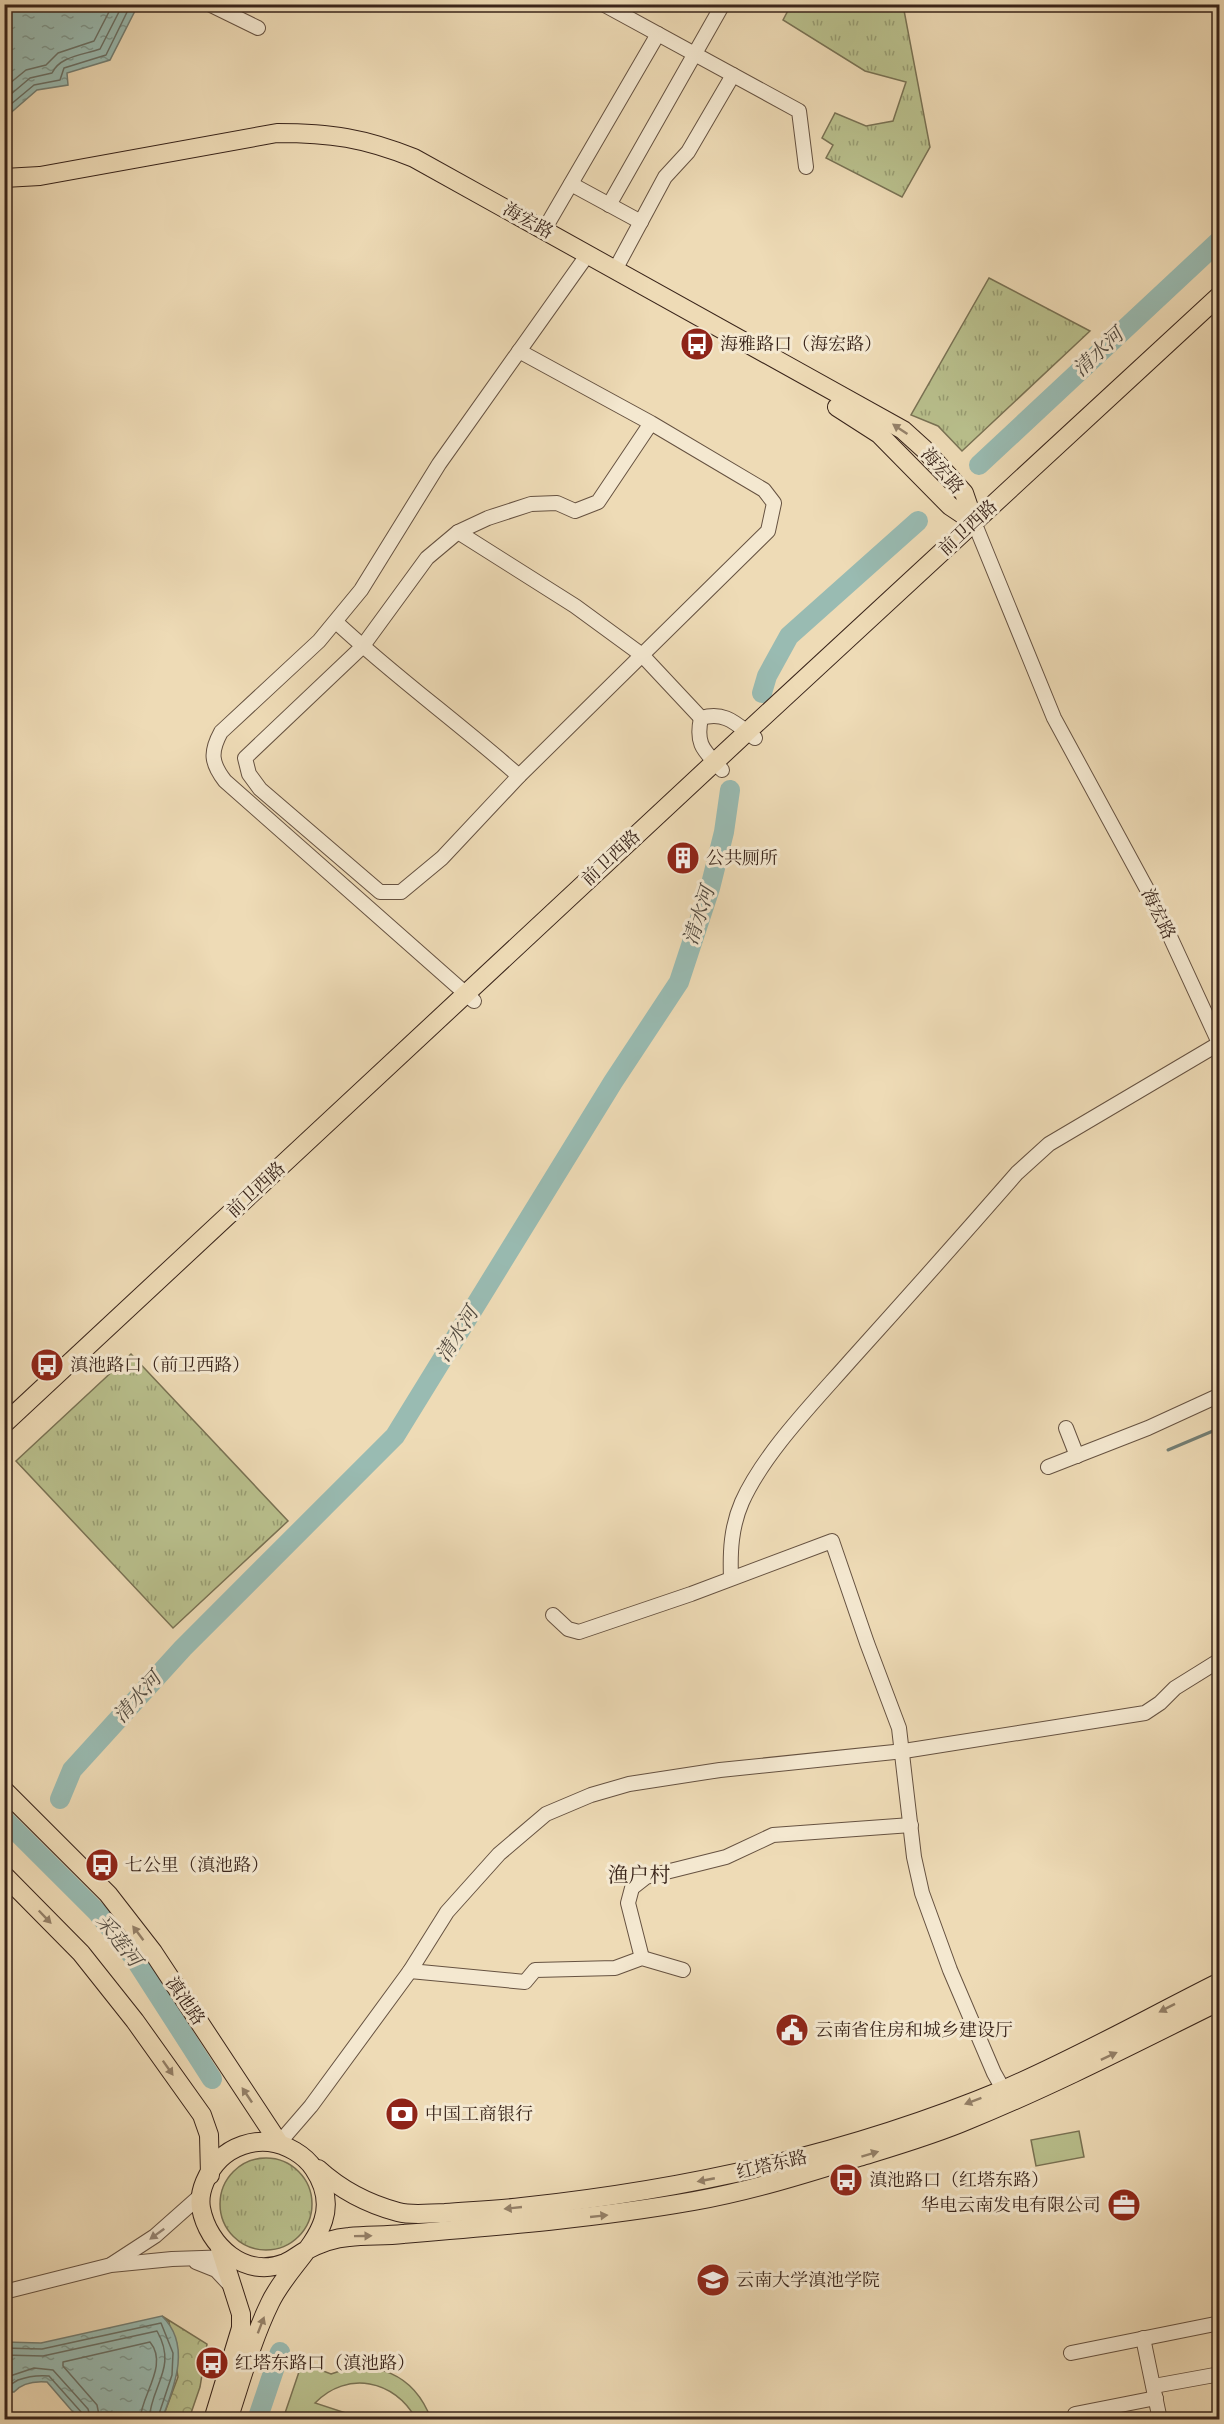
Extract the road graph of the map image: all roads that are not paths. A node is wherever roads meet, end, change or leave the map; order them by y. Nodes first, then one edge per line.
1 (209, 4) edge
2 (603, 4) edge
3 (723, 4) edge
4 (258, 28) dead end
5 (658, 34) junction
6 (694, 54) junction
7 (733, 75) junction
8 (806, 167) dead end
9 (4, 178) edge
10 (571, 184) junction
11 (4, 190) edge
12 (609, 206) junction
13 (640, 222) junction
14 (544, 230) junction
15 (585, 259) junction
16 (615, 270) junction
17 (1220, 295) edge
18 (1220, 312) edge
19 (519, 351) junction
20 (651, 423) junction
21 (977, 527) junction
22 (458, 532) junction
23 (336, 622) junction
24 (362, 647) junction
25 (642, 655) junction
26 (701, 718) junction
27 (751, 735) junction
28 (719, 766) junction
29 (519, 776) junction
30 (471, 997) junction
31 (1219, 1044) edge
32 (123, 1321) junction
33 (1220, 1395) edge
34 (4, 1424) edge
35 (1066, 1428) dead end
36 (4, 1438) edge
37 (1077, 1456) junction
38 (1048, 1467) dead end
39 (731, 1578) junction
40 (553, 1615) dead end
41 (1220, 1660) edge
42 (904, 1751) junction
43 (4, 1790) edge
44 (911, 1825) junction
45 (4, 1875) edge
46 (642, 1958) junction
47 (683, 1970) dead end
48 (410, 1971) junction
49 (1220, 1982) edge
50 (1220, 2001) edge
51 (1004, 2089) junction
52 (279, 2143) junction
53 (307, 2159) junction
54 (210, 2175) junction
55 (199, 2197) junction
56 (306, 2250) junction
57 (225, 2254) junction
58 (191, 2260) junction
59 (111, 2265) junction
60 (233, 2288) junction
61 (4, 2292) edge
62 (1220, 2323) edge
63 (1143, 2338) junction
64 (1071, 2353) dead end
65 (1220, 2374) edge
66 (1155, 2392) junction
67 (1075, 2414) dead end
68 (213, 2420) edge
69 (228, 2420) edge
70 (1160, 2420) edge

1 - 4 street
2 - 5 street
3 - 6 street
5 - 6 street
5 - 10 street
6 - 7 street
6 - 12 street
7 - 8 street
7 - 13 street
9 - 14 main road, 海宏路
10 - 12 street
10 - 14 street
11 - 15 main road, 海宏路
12 - 13 street
13 - 16 street
14 - 15 main road, 海宏路
15 - 16 main road, 海宏路
15 - 19 street
15 - 21 main road, 海宏路
21 -> 16 main road, 海宏路
17 - 21 main road, 前卫西路
18 - 21 main road, 前卫西路
19 - 20 street
19 - 23 street
20 - 22 street
20 - 25 street
21 - 27 main road, 前卫西路
21 - 31 street, 海宏路
22 - 24 street
22 - 25 street
23 - 24 street
23 - 30 street
24 - 29 street
24 - 29 street
25 - 26 street
25 - 29 street
26 - 27 street
26 - 28 street
27 - 28 main road, 前卫西路
28 - 30 main road, 前卫西路
30 - 32 main road, 前卫西路
31 - 39 street
32 - 34 main road, 前卫西路
32 - 36 main road, 前卫西路
33 - 37 street
35 - 37 street
37 - 38 street
39 - 40 street
39 - 42 street
41 - 42 street
42 - 44 street
42 - 48 street
52 -> 43 main road, 滇池路
44 - 46 street
44 - 51 street
45 -> 54 main road
46 - 47 street
46 - 48 street
48 - 52 street
49 -> 51 main road, 红塔东路
56 -> 50 main road, 红塔东路
51 -> 53 main road, 红塔东路
52 - 53 main road
52 - 54 main road
53 - 56 main road
54 - 55 main road
55 - 57 main road
55 -> 59 street
56 - 57 main road
69 -> 56 main road
57 - 58 street
57 - 60 main road
58 - 59 street
58 - 60 street
59 - 61 street
60 - 68 main road
62 - 63 street
63 - 64 street
63 - 66 street
65 - 66 street
66 - 67 street
66 - 70 street

